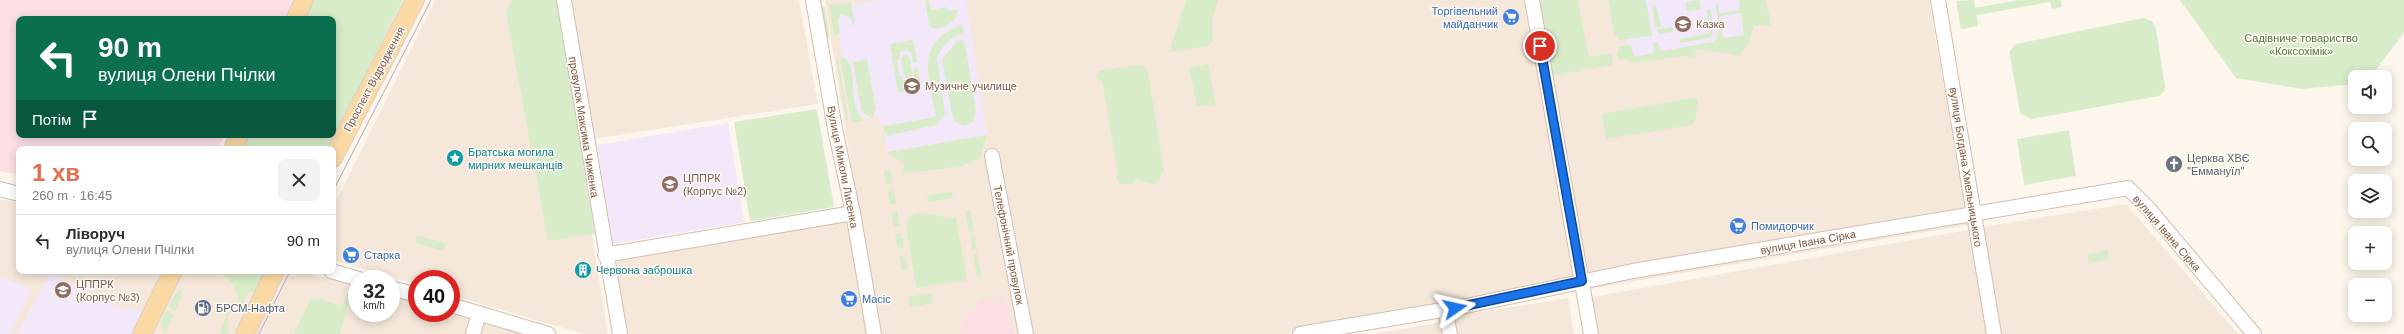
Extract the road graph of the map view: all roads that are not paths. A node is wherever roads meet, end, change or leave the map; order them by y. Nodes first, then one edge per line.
1 (304, 0) edge
2 (415, 0) edge
3 (564, 0) edge
4 (813, 0) edge
5 (1532, 0) edge
6 (1938, 0) edge
7 (296, 16) edge
8 (336, 152) edge
9 (992, 156) dead end
10 (0, 189) edge
11 (16, 193) edge
12 (853, 213) junction
13 (1974, 213) junction
14 (605, 254) junction
15 (336, 272) edge
16 (172, 274) edge
17 (274, 274) edge
18 (348, 276) edge
19 (1582, 281) junction
20 (460, 308) edge
21 (1445, 310) junction
22 (479, 313) junction
23 (618, 330) edge
24 (1315, 333) edge
25 (142, 334) edge
26 (245, 334) edge
27 (473, 334) edge
28 (548, 334) edge
29 (874, 334) edge
30 (1026, 334) edge
31 (1300, 334) edge
32 (1450, 334) edge
33 (1591, 334) edge
34 (1994, 334) edge
35 (2254, 334) edge

1 - 7 main road
2 - 8 main road, Проспект Відродження
3 - 14 street, провулок Максима Чиженка
4 - 12 street, Вулиця Миколи Лисенка
5 - 19 street
6 - 13 street, вулиця Богдана Хмельницького
9 - 30 street, Телефонічний провулок
10 - 11 street
12 - 14 street
12 - 29 street, Вулиця Миколи Лисенка
13 - 19 street, вулиця Івана Сірка
13 - 34 street, вулиця Богдана Хмельницького
13 - 35 street, вулиця Івана Сірка
14 - 23 street, провулок Максима Чиженка
15 - 18 street
16 - 25 main road
17 - 26 main road
19 - 21 street, вулиця Івана Сірка
19 - 33 street
20 - 22 street
21 - 24 street, вулиця Івана Сірка
21 - 32 street
22 - 27 street
22 - 28 street
24 - 31 street, вулиця Івана Сірка

